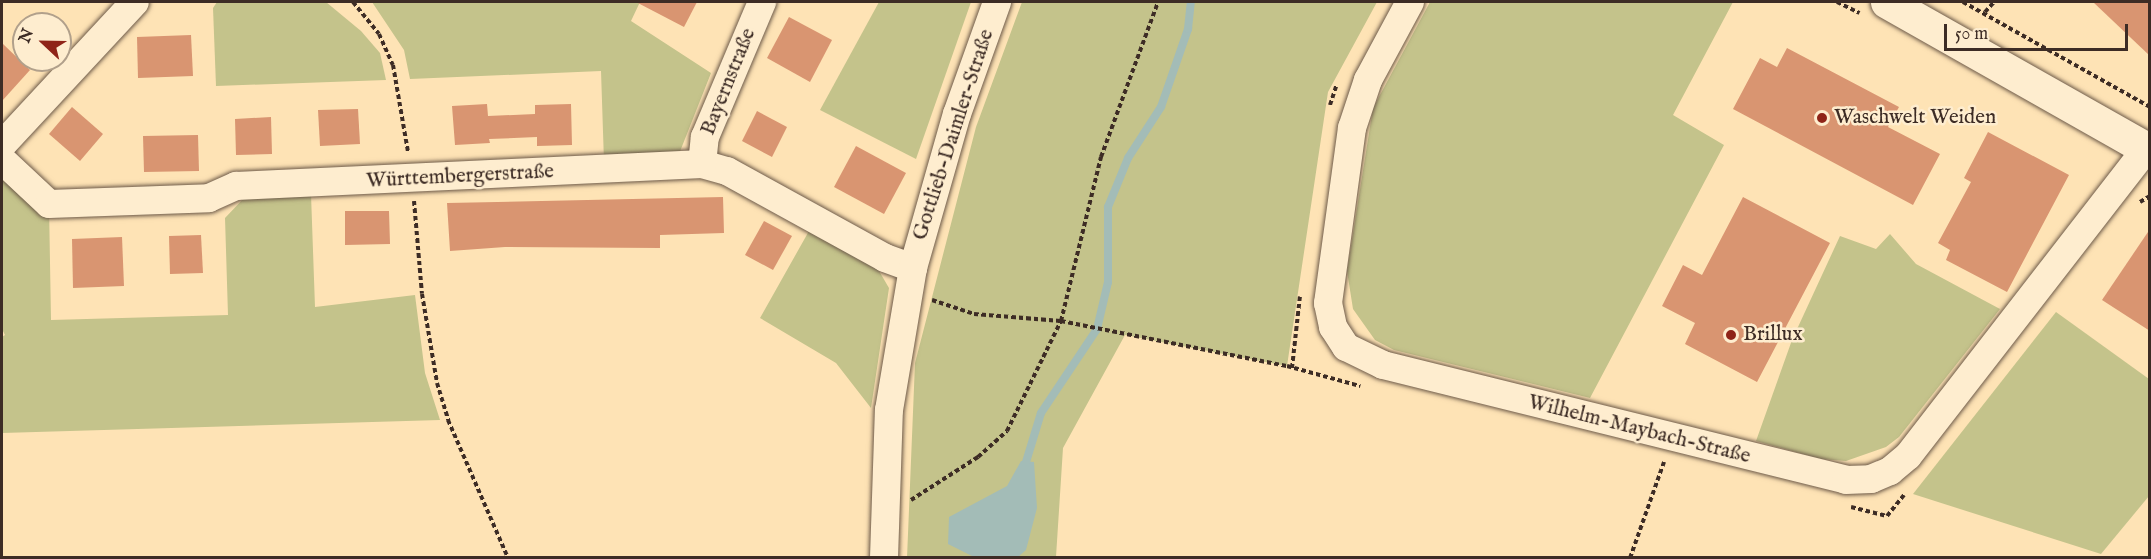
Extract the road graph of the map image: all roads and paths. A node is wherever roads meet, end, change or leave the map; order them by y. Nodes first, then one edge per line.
1 (135, 2) edge
2 (353, 2) edge
3 (762, 2) edge
4 (997, 2) edge
5 (1158, 2) edge
6 (1410, 2) edge
7 (1887, 2) edge
8 (1963, 2) edge
9 (1994, 2) edge
10 (1985, 12) junction
11 (2150, 107) edge
12 (2, 146) edge
13 (2148, 150) edge
14 (2, 160) edge
15 (702, 164) junction
16 (411, 179) junction
17 (2150, 196) edge
18 (2132, 208) dead end
19 (913, 268) junction
20 (924, 308) dead end
21 (1061, 321) junction
22 (1371, 388) dead end
23 (1653, 459) dead end
24 (1664, 461) junction
25 (1675, 464) dead end
26 (1909, 488) dead end
27 (906, 493) dead end
28 (1841, 505) dead end
29 (508, 558) edge
30 (884, 558) edge
31 (1630, 558) edge

1 - 12 street
2 - 16 path
3 - 15 street, Bayernstraße
4 - 19 street, Gottlieb-Daimler-Straße
5 - 21 path
6 - 13 street, Wilhelm-Maybach-Straße
7 - 13 street
8 - 10 path
9 - 10 path
10 - 11 path
14 - 16 street, Württembergerstraße
15 - 16 street, Württembergerstraße
15 - 19 street, Württembergerstraße
16 - 29 path
17 - 18 path
19 - 30 street, Gottlieb-Daimler-Straße
20 - 21 path
21 - 22 path
21 - 27 path
23 - 24 path
24 - 25 path
24 - 31 path
26 - 28 path

